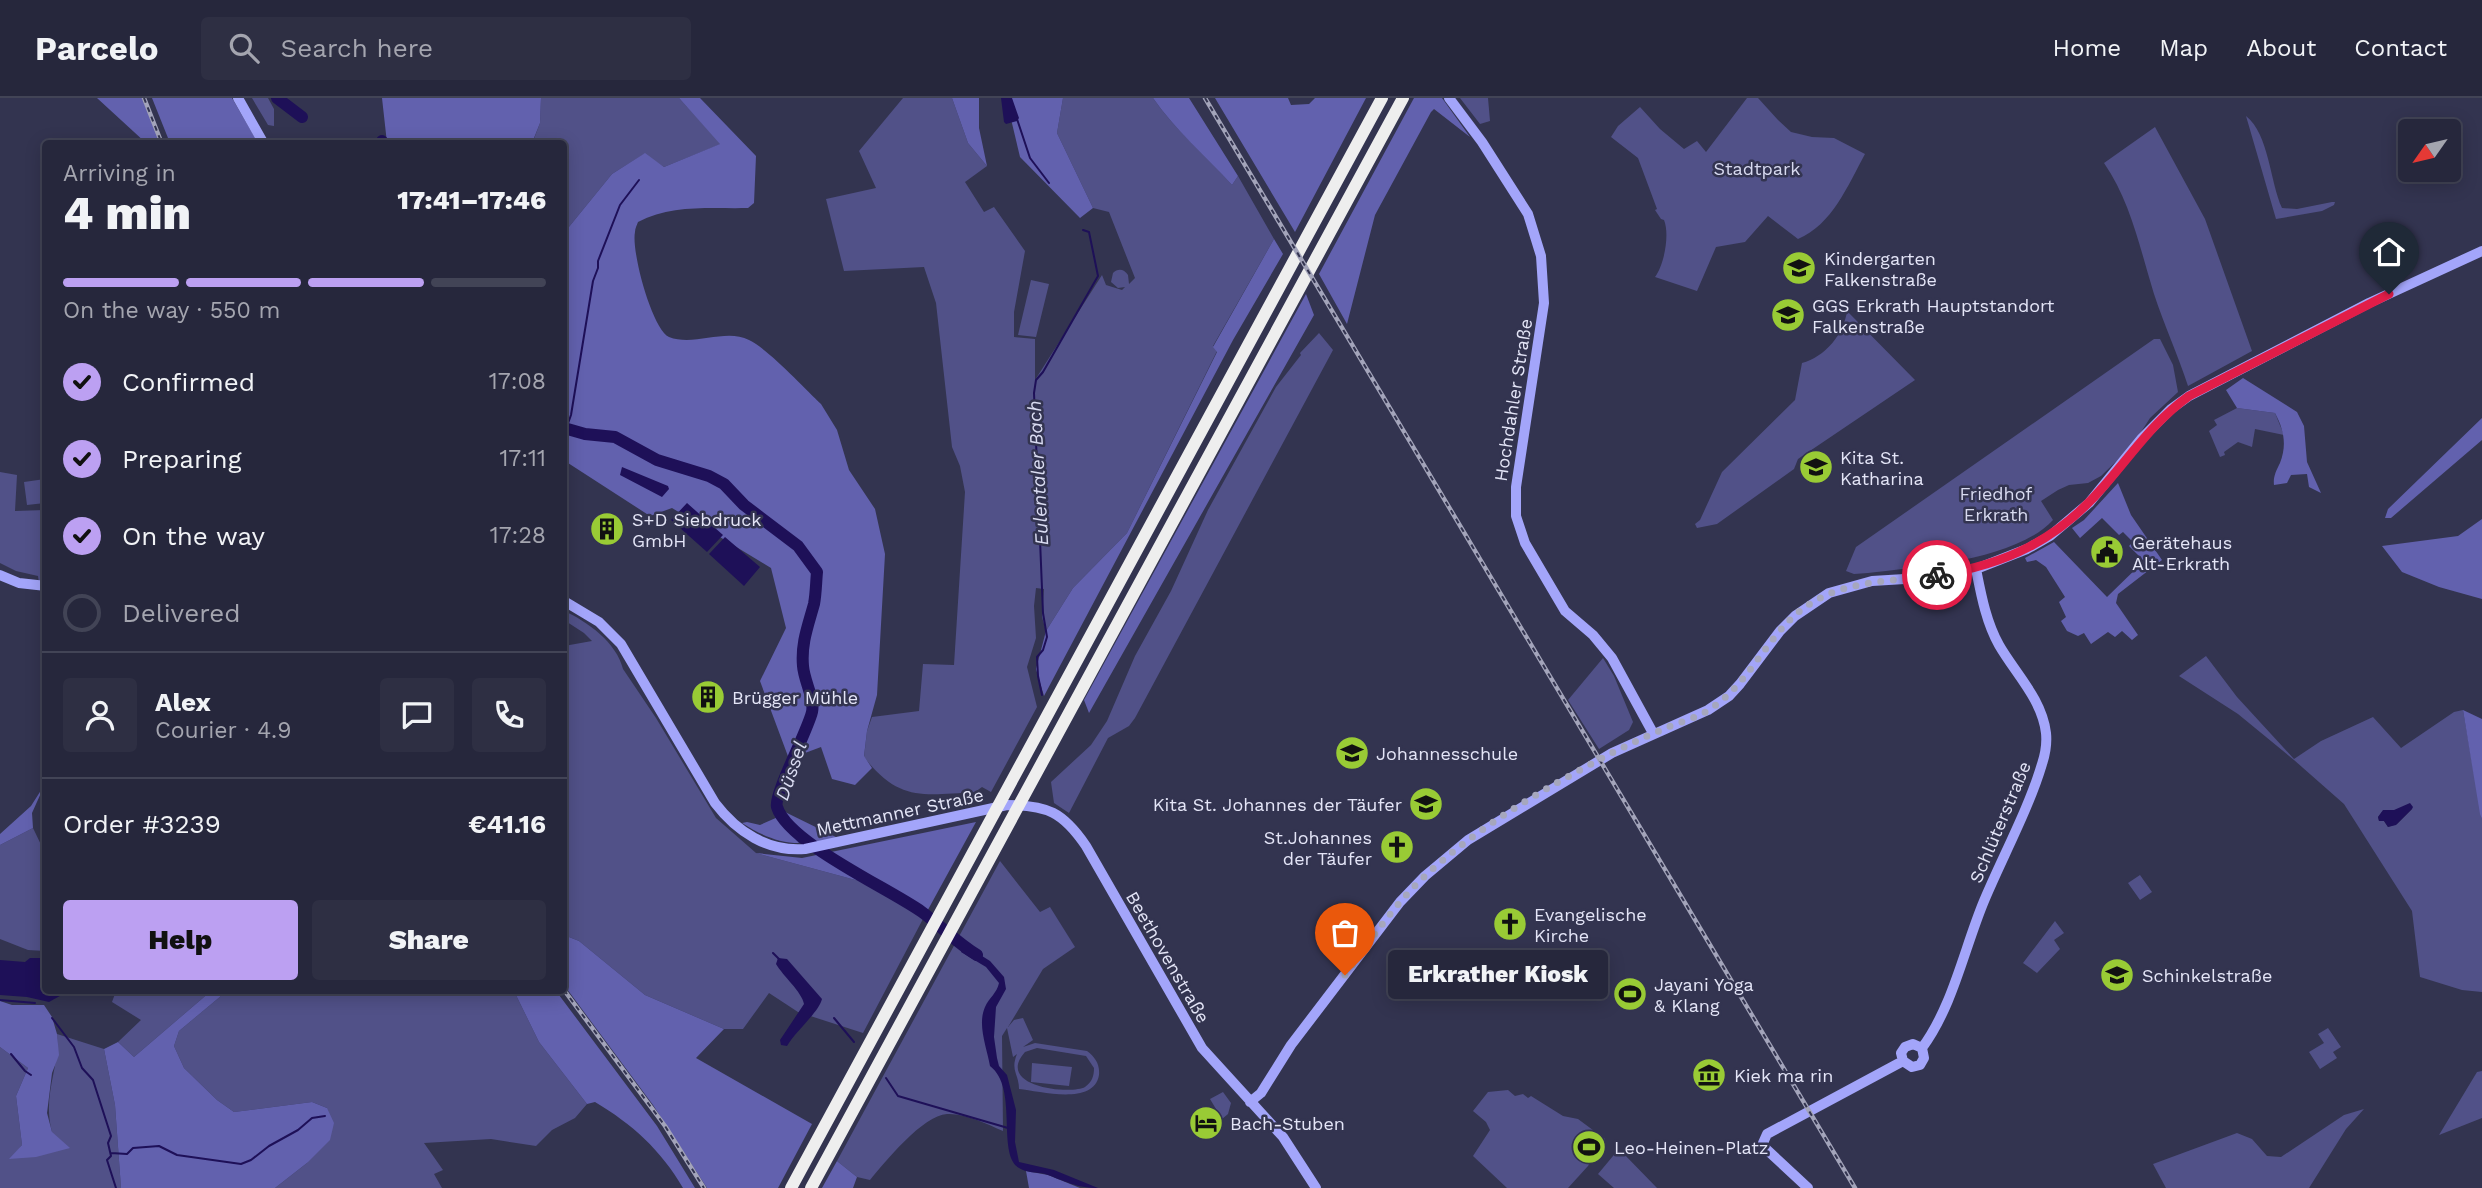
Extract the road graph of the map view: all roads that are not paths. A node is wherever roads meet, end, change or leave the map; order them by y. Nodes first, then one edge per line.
1 (238, 98) edge
2 (1382, 98) edge
3 (1403, 98) edge
4 (1449, 98) edge
5 (262, 140) edge
6 (2482, 251) edge
7 (1976, 569) junction
8 (0, 575) edge
9 (42, 586) edge
10 (567, 603) edge
11 (1653, 733) junction
12 (1067, 822) joint
13 (1922, 1048) junction
14 (1903, 1061) junction
15 (1250, 1102) junction
16 (791, 1188) edge
17 (811, 1188) edge
18 (1316, 1188) edge
19 (1808, 1188) edge

1 - 5 main road
2 - 16 highway
3 - 17 highway
4 - 11 main road, Hochdahler Straße
6 - 7 main road
7 - 11 main road
7 - 13 main road, Schlüterstraße
8 - 9 main road
10 - 12 main road, Mettmanner Straße
11 - 15 main road
12 - 15 main road, Beethovenstraße
13 - 14 main road
13 - 14 main road
14 - 19 main road
15 - 18 main road, Beethovenstraße

